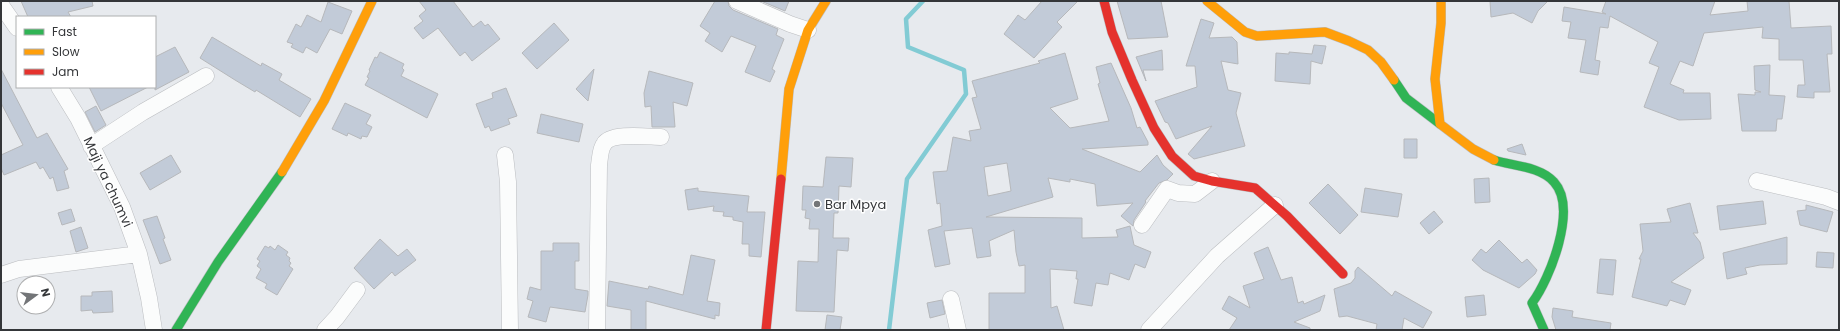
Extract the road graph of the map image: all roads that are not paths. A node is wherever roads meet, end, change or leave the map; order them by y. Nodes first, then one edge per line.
1 (372, 1) edge
2 (738, 1) edge
3 (826, 1) edge
4 (1104, 1) edge
5 (1207, 1) edge
6 (1441, 1) edge
7 (1, 5) edge
8 (16, 27) edge
9 (808, 30) junction
10 (206, 76) dead end
11 (59, 88) edge
12 (1440, 124) junction
13 (661, 137) dead end
14 (91, 146) junction
15 (505, 155) dead end
16 (1212, 181) junction
17 (1757, 181) dead end
18 (1839, 202) edge
19 (1275, 205) junction
20 (1142, 225) dead end
21 (139, 254) junction
22 (1343, 274) dead end
23 (1, 275) edge
24 (357, 290) dead end
25 (951, 299) dead end
26 (154, 330) edge
27 (176, 330) edge
28 (325, 330) edge
29 (510, 330) edge
30 (597, 330) edge
31 (766, 330) edge
32 (958, 330) edge
33 (1149, 330) edge
34 (1544, 330) edge

1 - 27 street
2 - 9 street
3 - 9 street
4 - 16 street
5 - 12 street
6 - 12 street
7 - 8 street
9 - 31 street
10 - 14 street
11 - 14 street, Maji ya chumvi
12 - 34 street
13 - 30 street
14 - 21 street, Maji ya chumvi
15 - 29 street
16 - 19 street
16 - 20 street
17 - 18 street
19 - 22 street
19 - 33 street
21 - 23 street
21 - 26 street, Maji ya chumvi
24 - 28 street
25 - 32 street

